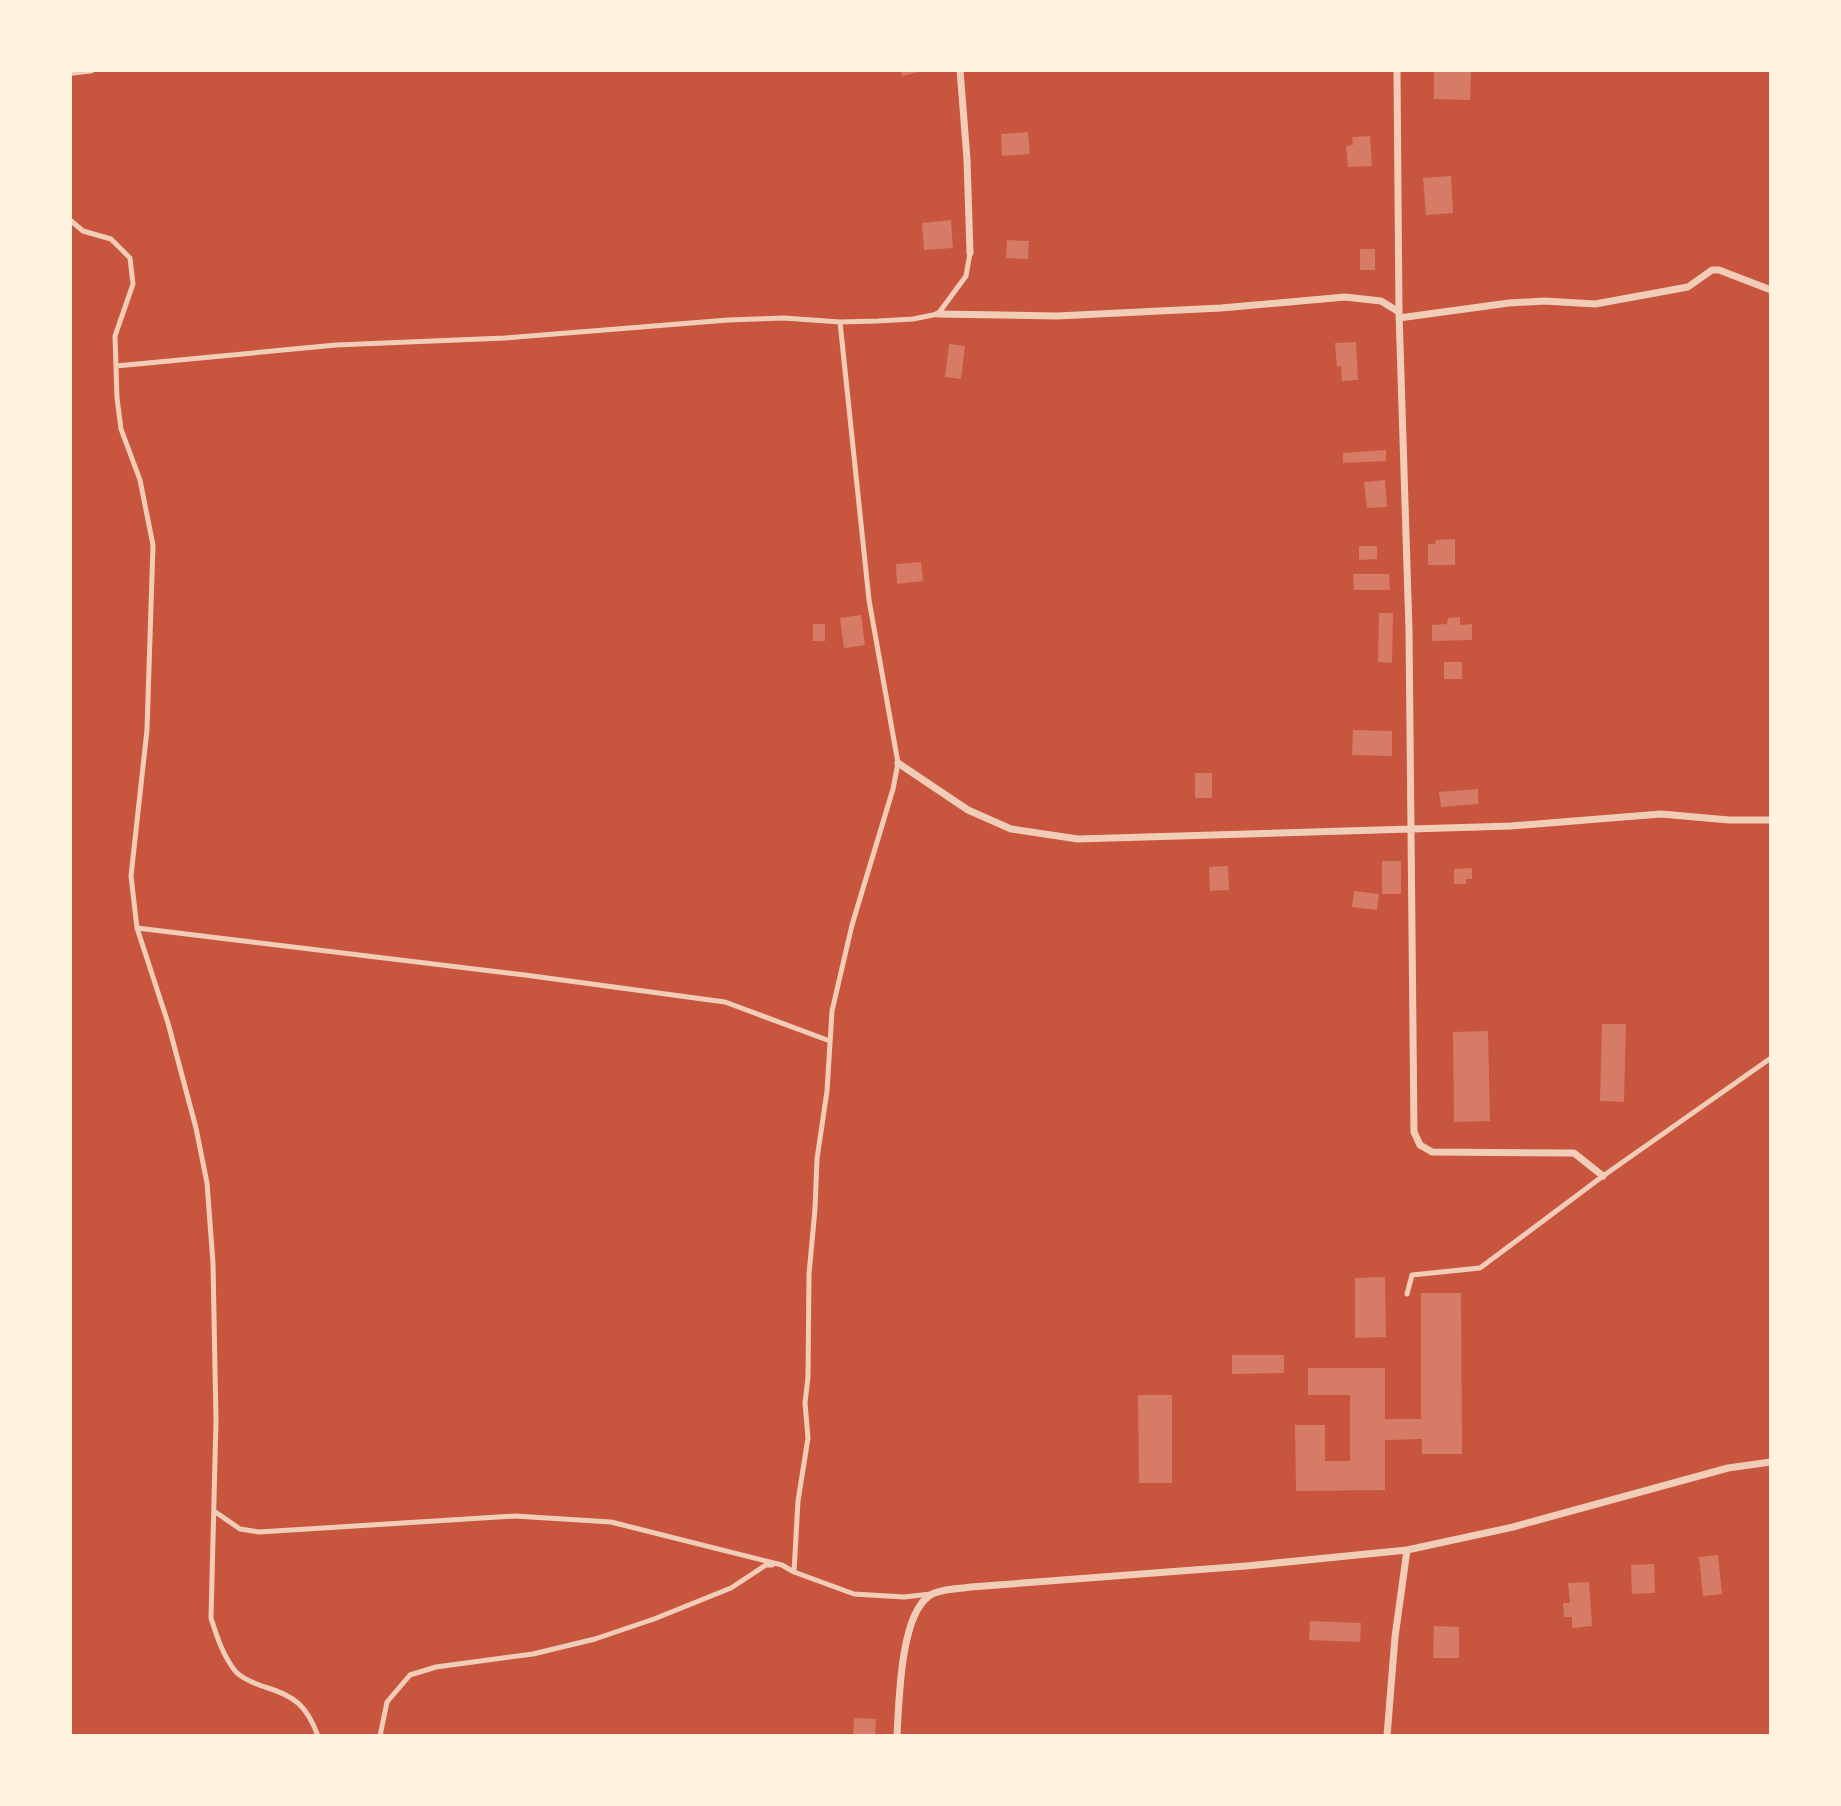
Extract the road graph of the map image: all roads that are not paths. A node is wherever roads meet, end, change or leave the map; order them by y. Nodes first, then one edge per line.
1 (91, 70) edge
2 (960, 70) edge
3 (1396, 70) edge
4 (71, 72) edge
5 (70, 220) edge
6 (970, 253) joint
7 (1771, 290) edge
8 (938, 314) junction
9 (1399, 315) junction
10 (840, 322) junction
11 (116, 366) junction
12 (898, 763) junction
13 (1771, 820) edge
14 (1410, 828) junction
15 (137, 928) junction
16 (830, 1041) junction
17 (1771, 1058) edge
18 (1603, 1176) junction
19 (1407, 1294) dead end
20 (1771, 1462) edge
21 (214, 1511) junction
22 (1407, 1550) junction
23 (782, 1565) junction
24 (794, 1572) junction
25 (931, 1594) junction
26 (318, 1736) edge
27 (380, 1736) edge
28 (897, 1736) edge
29 (1387, 1736) edge

1 - 4 street
2 - 6 street
3 - 9 street
5 - 11 lane
6 - 8 lane
7 - 9 street
8 - 9 street
8 - 10 lane
9 - 14 street
10 - 11 lane
10 - 12 lane
11 - 15 lane
12 - 14 street
12 - 16 lane
13 - 14 street
14 - 18 street
15 - 16 lane
15 - 21 lane
16 - 24 lane
17 - 18 lane
18 - 19 lane
20 - 22 street
21 - 23 lane
21 - 26 lane
22 - 25 street
22 - 29 street
23 - 24 lane
23 - 27 lane
24 - 25 lane
25 - 28 street

